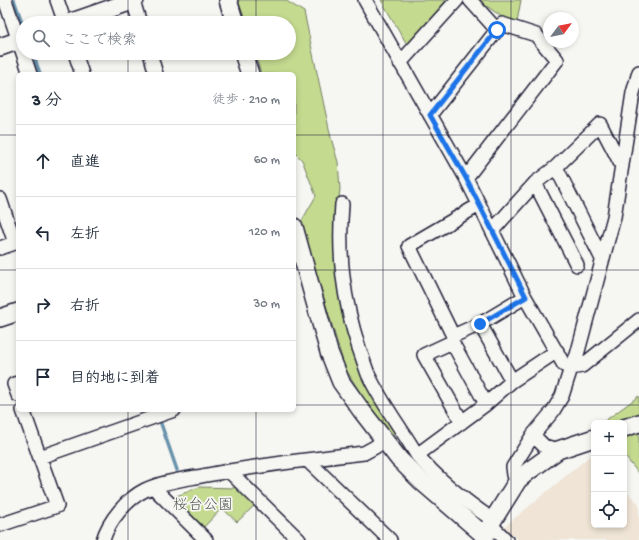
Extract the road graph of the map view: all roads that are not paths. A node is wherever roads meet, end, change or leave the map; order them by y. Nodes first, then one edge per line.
1 (5, 0) edge
2 (57, 0) edge
3 (133, 0) edge
4 (228, 0) edge
5 (365, 0) edge
6 (457, 0) edge
7 (470, 0) edge
8 (63, 16) edge
9 (88, 16) edge
10 (138, 16) edge
11 (233, 16) edge
12 (16, 27) edge
13 (497, 30) junction
14 (16, 41) edge
15 (0, 47) edge
16 (26, 60) edge
17 (77, 60) edge
18 (152, 60) edge
19 (246, 60) edge
20 (400, 63) junction
21 (29, 72) edge
22 (81, 72) edge
23 (155, 72) edge
24 (249, 72) edge
25 (639, 72) edge
26 (430, 115) junction
27 (622, 166) junction
28 (556, 167) junction
29 (466, 178) junction
30 (535, 183) junction
31 (0, 199) edge
32 (342, 204) dead end
33 (479, 206) junction
34 (492, 231) junction
35 (296, 234) edge
36 (16, 242) edge
37 (0, 248) edge
38 (602, 259) junction
39 (577, 265) dead end
40 (526, 297) junction
41 (16, 313) edge
42 (0, 318) edge
43 (639, 320) edge
44 (480, 324) junction
45 (452, 339) junction
46 (557, 351) junction
47 (571, 368) junction
48 (512, 381) junction
49 (486, 404) junction
50 (24, 412) edge
51 (169, 412) edge
52 (148, 415) edge
53 (462, 422) junction
54 (639, 423) edge
55 (627, 427) edge
56 (533, 435) junction
57 (591, 439) edge
58 (384, 440) junction
59 (558, 450) junction
60 (417, 455) junction
61 (40, 457) junction
62 (307, 460) junction
63 (229, 471) junction
64 (518, 480) junction
65 (153, 487) junction
66 (0, 525) edge
67 (488, 530) edge
68 (106, 538) edge
69 (206, 540) edge
70 (299, 540) edge
71 (390, 540) edge
72 (506, 540) edge

1 - 12 street
2 - 8 street
3 - 9 street
3 - 10 street
4 - 11 street
5 - 20 street
6 - 20 street
7 - 13 street
13 - 26 street
13 - 29 street
14 - 15 street
16 - 21 street
17 - 22 street
18 - 23 street
19 - 24 street
20 - 26 street
25 - 27 street
26 - 29 street
27 - 28 street
27 - 38 street
28 - 30 street
28 - 38 street
29 - 33 street
30 - 34 street
30 - 39 street
31 - 36 street
32 - 60 street
33 - 34 street
33 - 45 street
34 - 40 street
35 - 58 street
36 - 37 street
38 - 47 street
40 - 44 street
40 - 46 street
41 - 42 street
43 - 47 street
44 - 45 street
44 - 48 street
45 - 49 street
45 - 53 street
46 - 47 street
46 - 48 street
47 - 56 street
48 - 49 street
49 - 53 street
50 - 61 street
51 - 52 street
52 - 61 street
53 - 60 street
54 - 55 street
56 - 59 street
56 - 64 street
57 - 59 street
58 - 62 street
58 - 67 street
59 - 64 street
60 - 67 street
61 - 66 street
62 - 63 street
62 - 71 street
63 - 65 street
63 - 70 street
64 - 67 street
65 - 68 street
65 - 69 street
67 - 72 street

